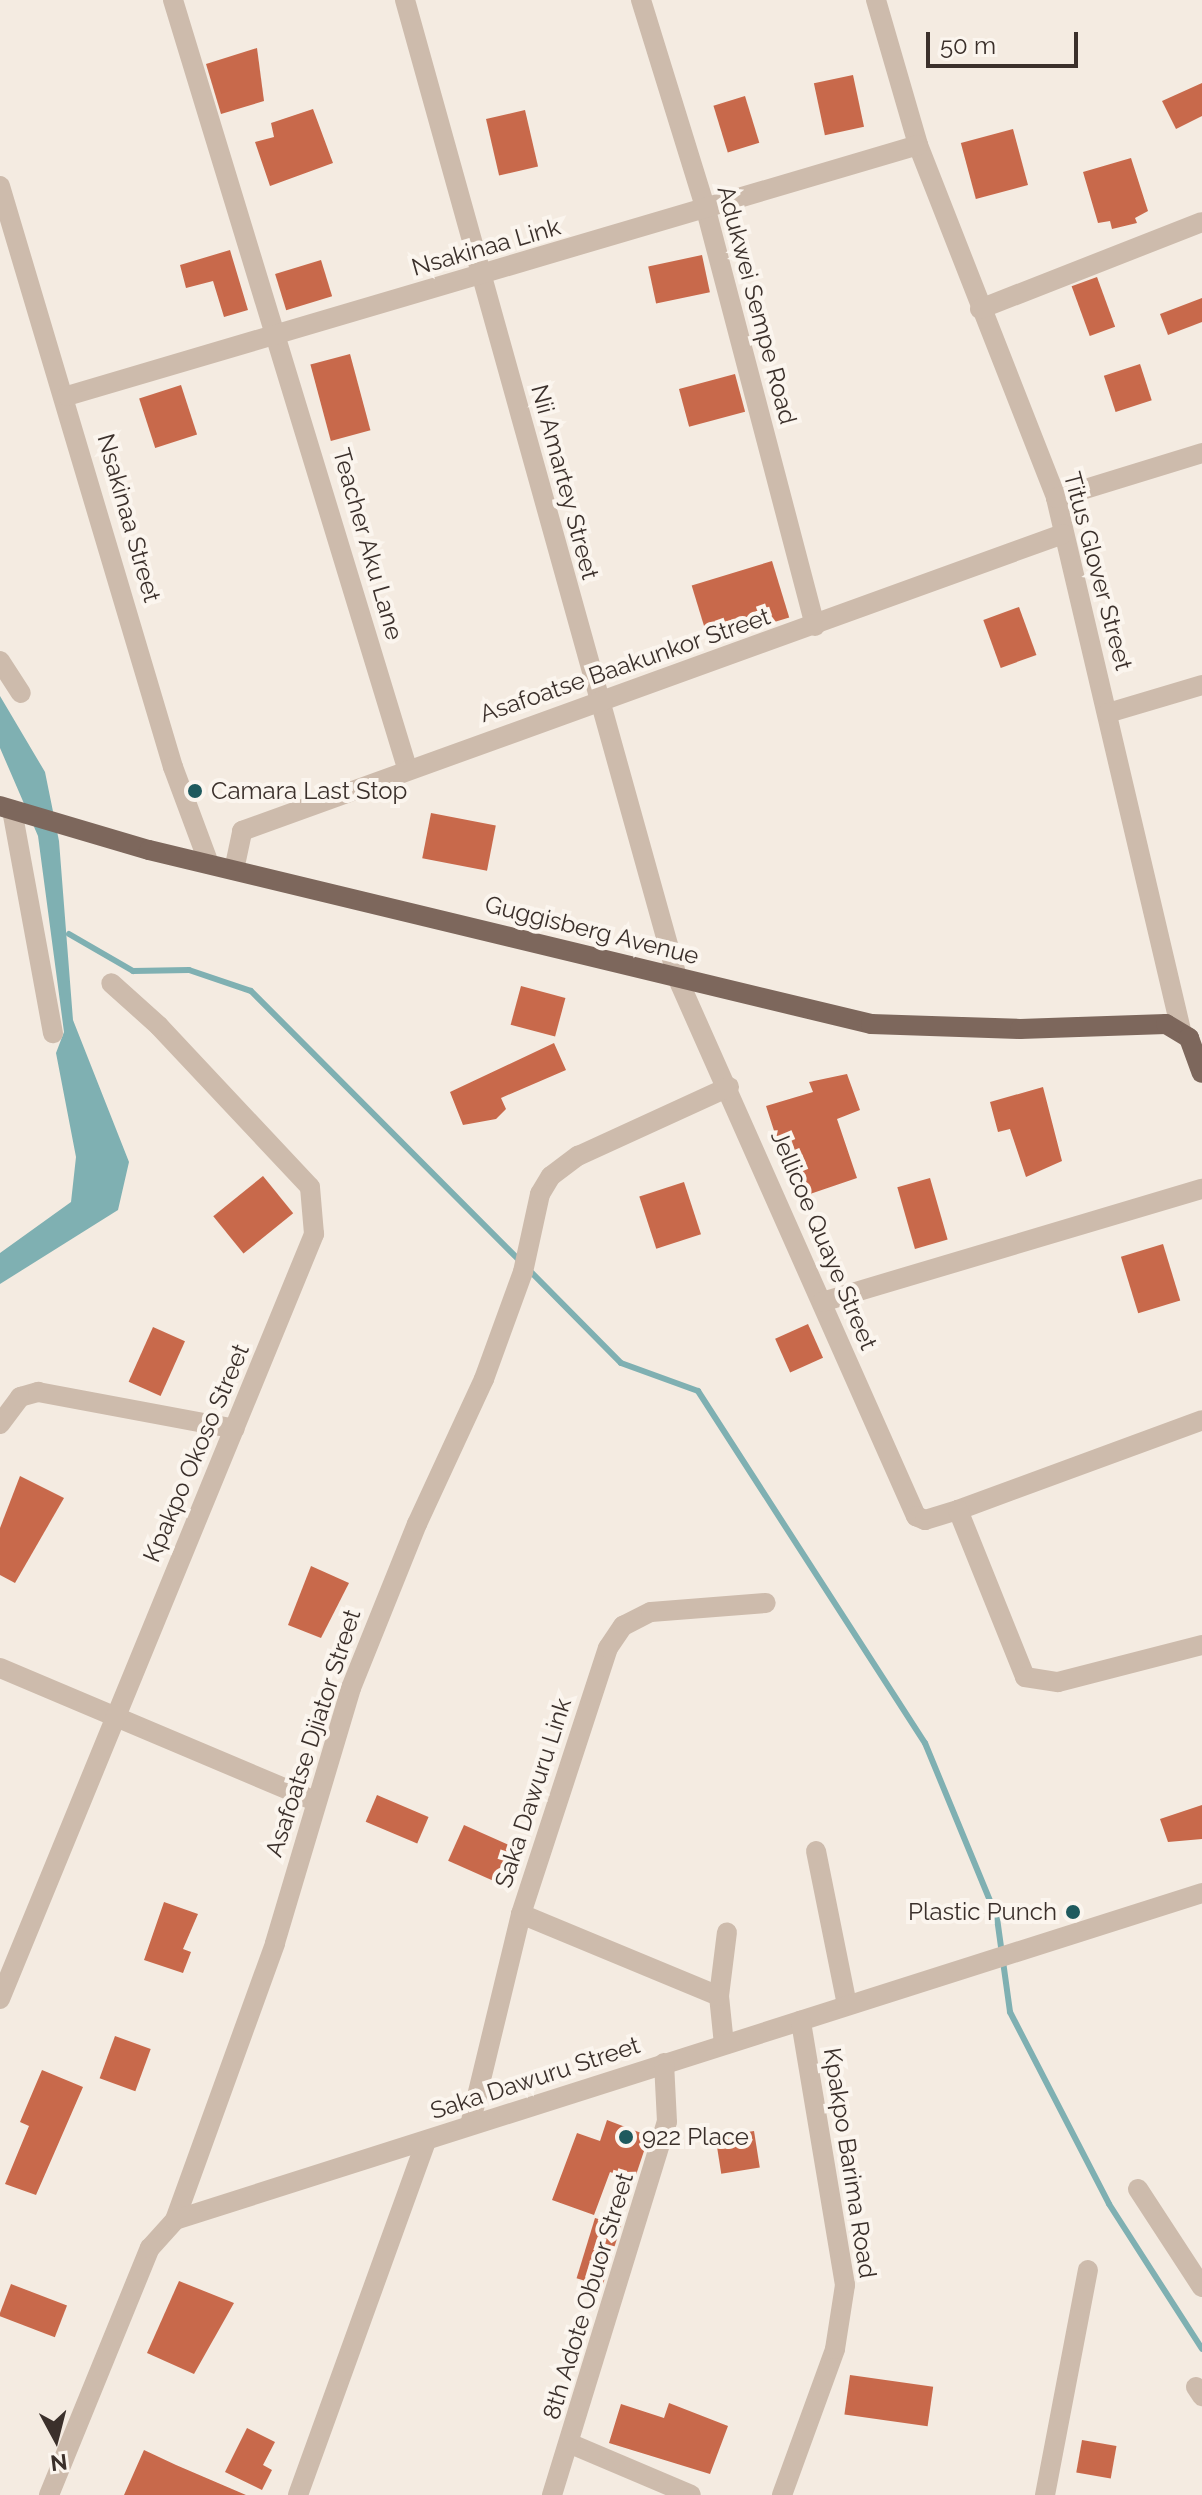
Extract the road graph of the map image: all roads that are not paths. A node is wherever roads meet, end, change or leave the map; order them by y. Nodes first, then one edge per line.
1 (173, 0) edge
2 (405, 0) edge
3 (641, 0) edge
4 (876, 0) edge
5 (918, 145) junction
6 (0, 186) edge
7 (706, 210) junction
8 (1202, 222) edge
9 (482, 276) junction
10 (980, 309) junction
11 (280, 334) junction
12 (67, 396) junction
13 (1202, 453) edge
14 (1056, 498) junction
15 (1063, 534) junction
16 (815, 626) junction
17 (0, 661) edge
18 (1202, 685) edge
19 (21, 693) dead end
20 (597, 703) junction
21 (1108, 713) junction
22 (407, 768) junction
23 (14, 810) edge
24 (209, 864) junction
25 (234, 870) junction
26 (677, 977) junction
27 (111, 983) dead end
28 (1181, 1030) junction
29 (53, 1033) dead end
30 (1202, 1073) edge
31 (729, 1087) junction
32 (1202, 1189) edge
33 (822, 1302) junction
34 (1202, 1420) edge
35 (0, 1424) edge
36 (235, 1429) junction
37 (958, 1510) junction
38 (766, 1603) dead end
39 (1202, 1645) edge
40 (0, 1668) edge
41 (112, 1715) junction
42 (315, 1801) junction
43 (816, 1851) dead end
44 (1202, 1893) edge
45 (521, 1914) junction
46 (727, 1932) dead end
47 (719, 1996) junction
48 (0, 1999) edge
49 (847, 2005) junction
50 (801, 2021) junction
51 (724, 2044) junction
52 (664, 2063) junction
53 (470, 2125) junction
54 (426, 2141) junction
55 (1138, 2189) dead end
56 (175, 2220) junction
57 (1088, 2270) dead end
58 (1202, 2287) edge
59 (571, 2444) junction
60 (49, 2495) edge
61 (298, 2495) edge
62 (552, 2495) edge
63 (691, 2495) edge
64 (782, 2495) edge
65 (1045, 2495) edge

1 - 11 street, Teacher Aku Lane
2 - 9 street, Nii Amartey Street
3 - 7 street, Adukwei Sempe Road
4 - 5 street, Titus Glover Street
5 - 7 street, Nsakinaa Link
5 - 10 street, Titus Glover Street
6 - 12 street, Nsakinaa Street
7 - 9 street, Nsakinaa Link
7 - 16 street, Adukwei Sempe Road
8 - 10 street
9 - 11 street, Nsakinaa Link
9 - 20 street, Nii Amartey Street
10 - 14 street, Titus Glover Street
11 - 12 street, Nsakinaa Link
11 - 22 street, Teacher Aku Lane
12 - 24 street, Nsakinaa Street
13 - 14 street
14 - 15 street, Titus Glover Street
15 - 16 street, Asafoatse Baakunkor Street
15 - 21 street, Titus Glover Street
16 - 20 street, Asafoatse Baakunkor Street
17 - 19 street
18 - 21 street
20 - 22 street, Asafoatse Baakunkor Street
20 - 26 street, Nii Amartey Street
21 - 28 street, Titus Glover Street
22 - 25 street, Asafoatse Baakunkor Street
23 - 24 main road, Guggisberg Avenue
23 - 29 street
24 - 25 main road, Guggisberg Avenue
25 - 26 main road, Guggisberg Avenue
26 - 28 main road, Guggisberg Avenue
26 - 31 street, Jellicoe Quaye Street
27 - 36 street, Kpakpo Okoso Street
28 - 30 main road, Titus Glover Street
31 - 33 street, Jellicoe Quaye Street
31 - 42 street, Asafoatse Djiator Street
32 - 33 street
33 - 37 street, Jellicoe Quaye Street
34 - 37 street
35 - 36 street
36 - 41 street, Kpakpo Okoso Street
37 - 39 street
38 - 45 street, Saka Dawuru Link
40 - 41 street
41 - 42 street
41 - 48 street, Kpakpo Okoso Street
42 - 56 street, Asafoatse Djiator Street
43 - 49 street
44 - 49 street, Saka Dawuru Street
45 - 47 street
45 - 53 street, Saka Dawuru Link
46 - 47 street
47 - 51 street
49 - 50 street, Saka Dawuru Street
50 - 51 street, Saka Dawuru Street
50 - 64 street, Kpakpo Barima Road
51 - 52 street, Saka Dawuru Street
52 - 53 street, Saka Dawuru Street
52 - 59 street, 8th Adote Obuor Street
53 - 54 street, Saka Dawuru Street
54 - 56 street, Saka Dawuru Street
54 - 61 street
55 - 58 street
56 - 60 street
57 - 65 street
59 - 62 street, 8th Adote Obuor Street
59 - 63 street

